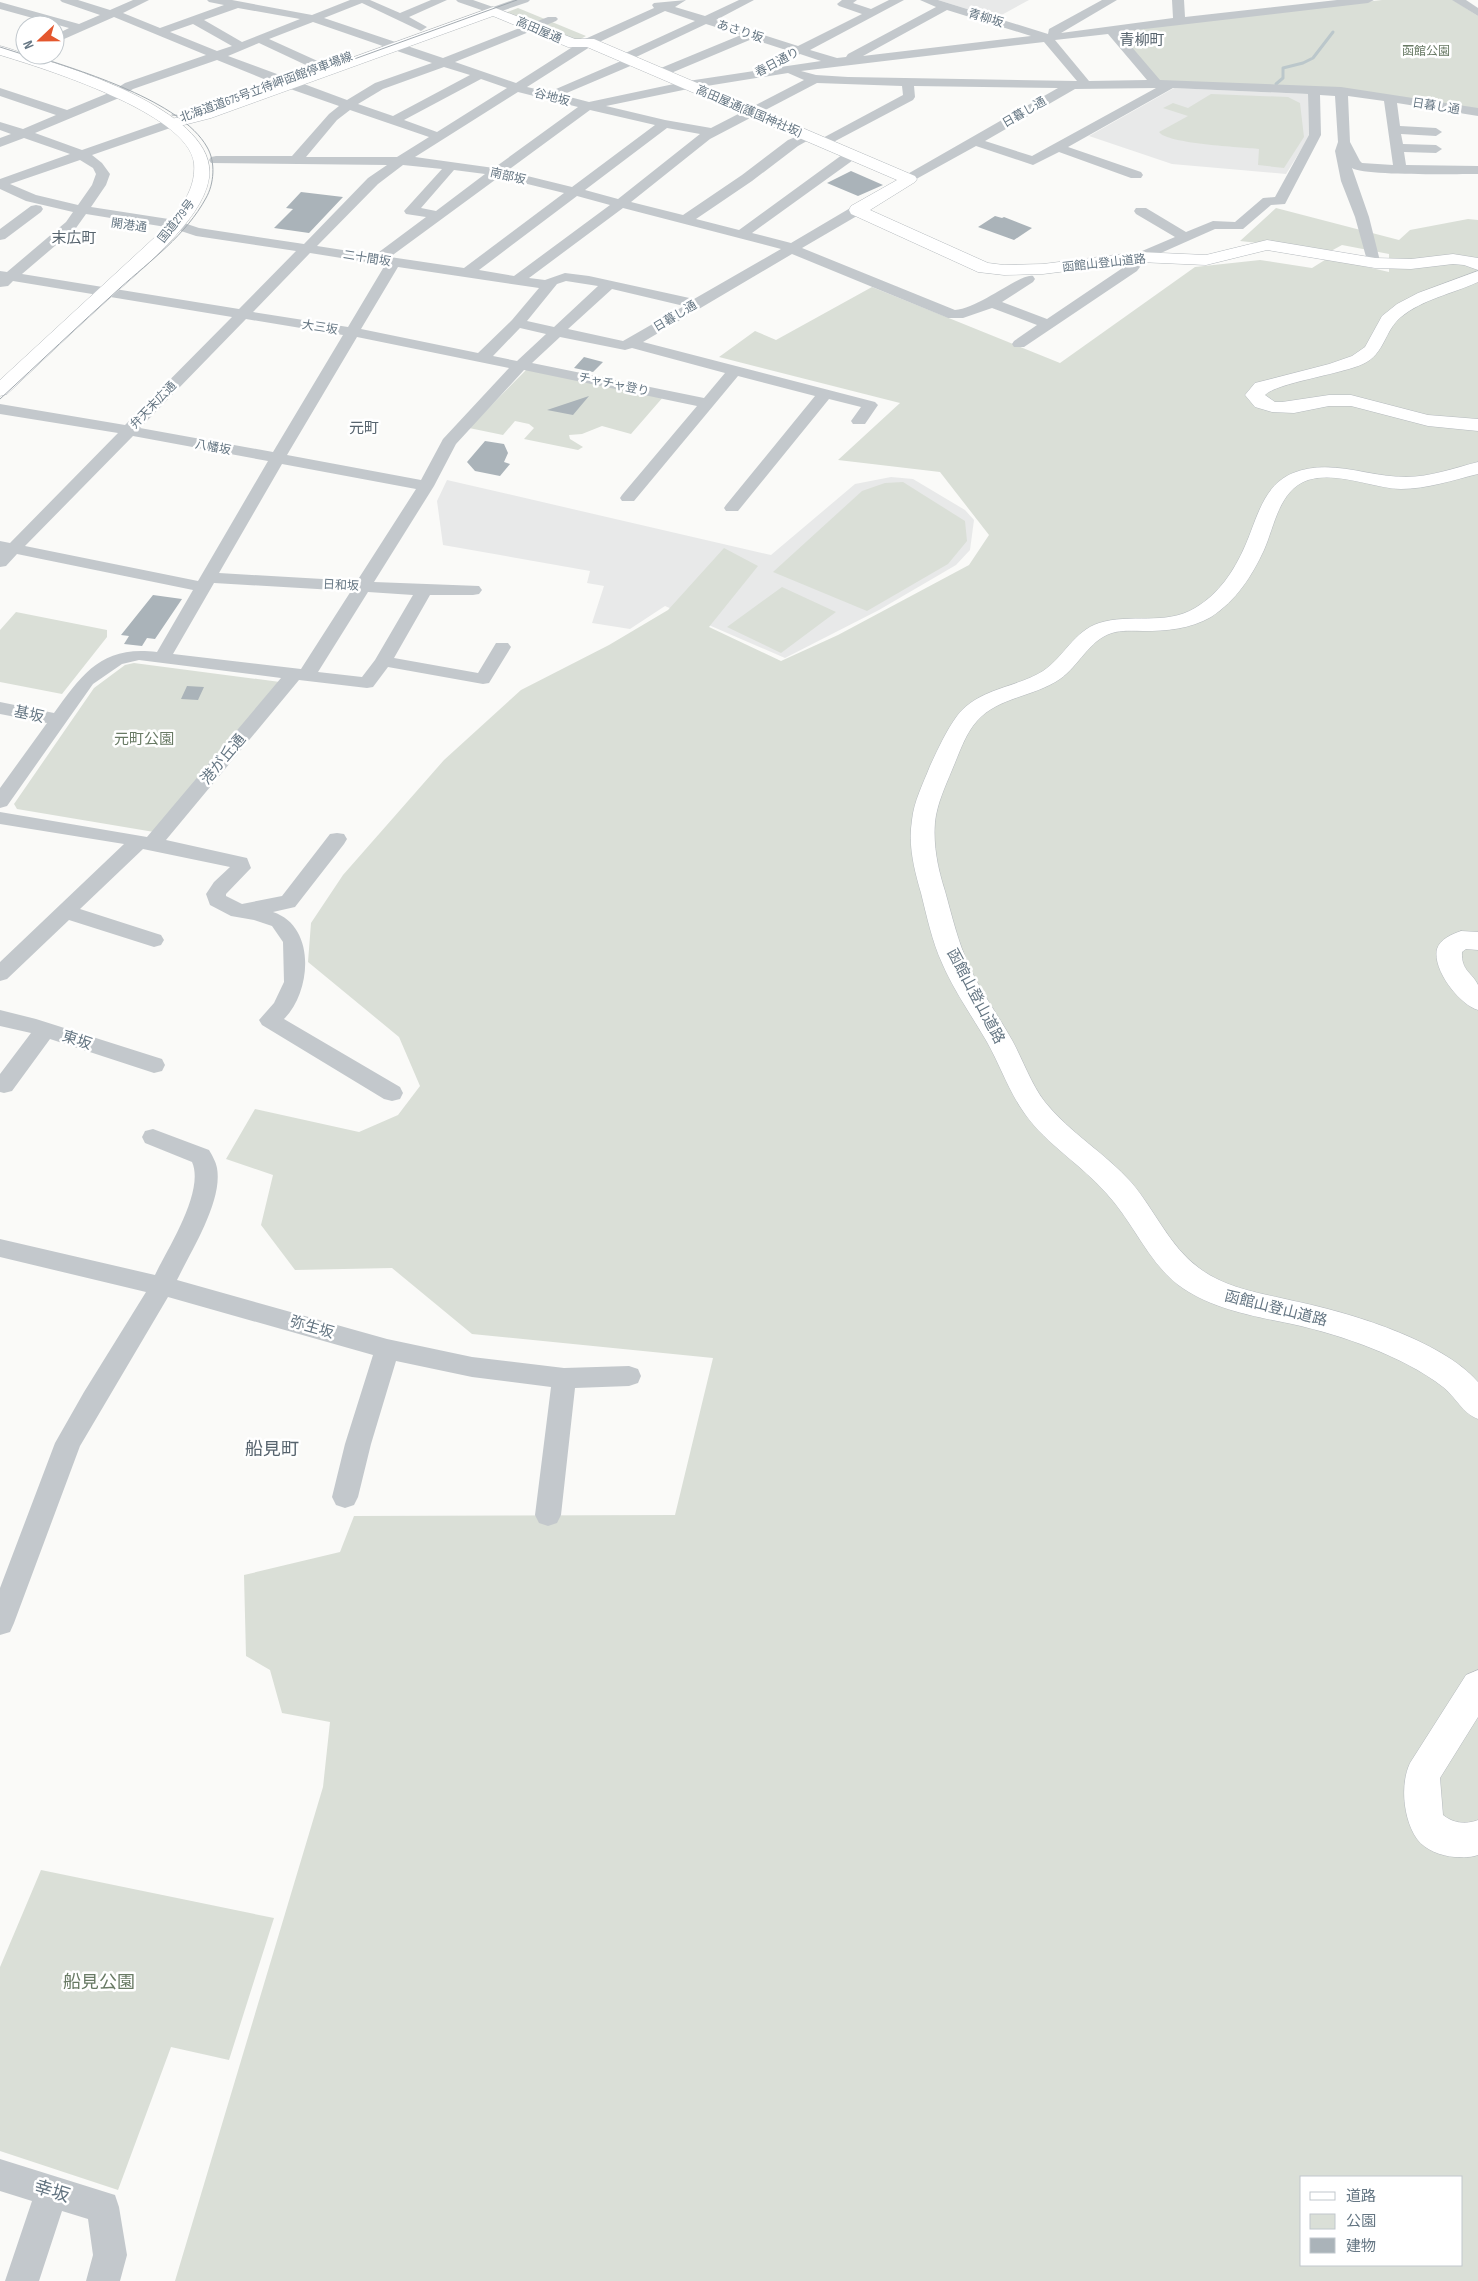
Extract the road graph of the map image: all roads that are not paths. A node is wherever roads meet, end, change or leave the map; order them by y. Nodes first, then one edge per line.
1 (7, 0) edge
2 (66, 0) edge
3 (143, 0) edge
4 (213, 0) edge
5 (249, 0) edge
6 (442, 0) edge
7 (462, 0) edge
8 (680, 0) edge
9 (748, 0) edge
10 (851, 0) edge
11 (898, 0) edge
12 (926, 0) edge
13 (1111, 0) edge
14 (1178, 0) edge
15 (1284, 0) edge
16 (1368, 0) edge
17 (1458, 0) edge
18 (364, 1) edge
19 (512, 1) edge
20 (650, 2) dead end
21 (0, 4) edge
22 (237, 4) junction
23 (946, 6) junction
24 (665, 7) junction
25 (1300, 8) junction
26 (489, 9) junction
27 (866, 11) dead end
28 (1478, 13) edge
29 (111, 14) junction
30 (400, 17) junction
31 (312, 18) junction
32 (552, 19) junction
33 (194, 20) junction
34 (706, 20) junction
35 (1179, 22) junction
36 (421, 26) dead end
37 (533, 27) junction
38 (80, 28) junction
39 (1111, 29) junction
40 (159, 32) junction
41 (65, 35) edge
42 (752, 35) junction
43 (1046, 37) junction
44 (259, 39) junction
45 (0, 42) edge
46 (589, 42) junction
47 (391, 45) junction
48 (241, 46) junction
49 (15, 49) edge
50 (0, 50) edge
51 (800, 50) junction
52 (15, 52) edge
53 (216, 56) junction
54 (628, 60) junction
55 (840, 61) junction
56 (443, 63) junction
57 (65, 64) edge
58 (50, 65) edge
59 (324, 69) junction
60 (786, 70) junction
61 (660, 73) junction
62 (757, 74) junction
63 (480, 75) junction
64 (815, 79) junction
65 (908, 82) junction
66 (285, 83) junction
67 (688, 85) junction
68 (1078, 85) junction
69 (1163, 85) junction
70 (517, 87) junction
71 (124, 89) junction
72 (1314, 91) junction
73 (1341, 91) junction
74 (0, 92) edge
75 (550, 96) junction
76 (1390, 98) junction
77 (346, 106) junction
78 (587, 106) junction
79 (752, 112) junction
80 (1478, 112) edge
81 (69, 115) junction
82 (180, 120) junction
83 (393, 122) junction
84 (664, 124) junction
85 (0, 126) edge
86 (1395, 130) junction
87 (712, 132) junction
88 (1436, 132) dead end
89 (23, 134) junction
90 (808, 136) junction
91 (440, 137) junction
92 (974, 141) junction
93 (1344, 142) junction
94 (0, 143) edge
95 (824, 143) junction
96 (1057, 148) junction
97 (1397, 148) junction
98 (1436, 149) dead end
99 (83, 154) junction
100 (851, 154) junction
101 (216, 160) junction
102 (295, 161) junction
103 (400, 161) junction
104 (451, 166) junction
105 (1400, 169) junction
106 (1478, 170) edge
107 (497, 172) junction
108 (1136, 175) dead end
109 (909, 179) junction
110 (0, 184) edge
111 (575, 192) junction
112 (0, 196) edge
113 (620, 204) junction
114 (36, 210) junction
115 (857, 210) junction
116 (1142, 212) dead end
117 (79, 214) junction
118 (438, 214) junction
119 (686, 220) junction
120 (177, 229) junction
121 (741, 235) junction
122 (0, 236) edge
123 (1185, 237) junction
124 (792, 248) junction
125 (307, 249) junction
126 (1140, 257) junction
127 (376, 260) junction
128 (1372, 261) junction
129 (394, 262) junction
130 (1478, 265) edge
131 (466, 273) junction
132 (1478, 276) edge
133 (1028, 278) dead end
134 (3, 279) edge
135 (517, 280) junction
136 (548, 285) junction
137 (608, 285) junction
138 (112, 293) junction
139 (991, 303) junction
140 (696, 304) junction
141 (243, 314) junction
142 (517, 323) junction
143 (1048, 324) junction
144 (353, 332) junction
145 (557, 332) junction
146 (627, 344) junction
147 (1019, 344) dead end
148 (482, 358) junction
149 (521, 365) junction
150 (736, 369) junction
151 (0, 390) edge
152 (825, 394) junction
153 (706, 403) junction
154 (0, 405) edge
155 (0, 409) edge
156 (859, 420) dead end
157 (1478, 425) edge
158 (128, 430) junction
159 (278, 459) junction
160 (1478, 468) edge
161 (426, 486) junction
162 (628, 498) dead end
163 (732, 508) dead end
164 (7, 547) edge
165 (0, 562) edge
166 (207, 583) junction
167 (363, 586) junction
168 (424, 590) junction
169 (473, 590) dead end
170 (502, 647) dead end
171 (162, 658) junction
172 (383, 661) junction
173 (300, 675) junction
174 (0, 708) edge
175 (59, 720) junction
176 (0, 802) edge
177 (0, 818) edge
178 (337, 840) dead end
179 (146, 843) junction
180 (65, 911) junction
181 (238, 911) junction
182 (154, 940) dead end
183 (1478, 941) edge
184 (0, 974) edge
185 (1478, 1001) edge
186 (0, 1018) edge
187 (45, 1030) junction
188 (154, 1065) dead end
189 (4, 1085) dead end
190 (392, 1093) dead end
191 (153, 1137) dead end
192 (0, 1248) edge
193 (162, 1286) junction
194 (387, 1349) junction
195 (629, 1376) dead end
196 (564, 1378) junction
197 (1478, 1406) edge
198 (345, 1497) dead end
199 (548, 1515) dead end
200 (0, 1623) edge
201 (1478, 1686) edge
202 (1478, 1837) edge
203 (0, 2175) edge
204 (52, 2191) junction
205 (22, 2281) edge
206 (103, 2281) edge

1 - 21 street
2 - 29 street
3 - 29 street
4 - 22 street, 谷地坂
5 - 22 street
6 - 30 street
7 - 26 street, 高田屋通
8 - 24 street, 弁天末広通
9 - 34 street
10 - 27 street
11 - 51 street, 春日通り
12 - 23 street, 青柳坂
13 - 43 street
14 - 35 street
15 - 25 street
16 - 25 street
17 - 28 street
18 - 30 street
18 - 31 street
19 - 26 main road, 北海道道675号立待岬函館停車場線
19 - 32 main road, 高田屋通
20 - 24 street, あさり坂
21 - 38 street
22 - 31 street, 谷地坂
22 - 33 street
23 - 43 street, 青柳坂
23 - 55 street
24 - 34 street, あさり坂
24 - 46 street, 弁天末広通
25 - 35 street
26 - 37 main road, 高田屋通
26 - 47 main road, 北海道道675号立待岬函館停車場線
29 - 38 street
29 - 40 street
30 - 36 street
31 - 44 street
31 - 47 street, 谷地坂
32 - 37 street
32 - 46 main road, 高田屋通
33 - 40 street
33 - 48 street
34 - 42 street, あさり坂
34 - 54 street
35 - 39 street
37 - 46 main road, 高田屋通
37 - 56 street
38 - 41 street
39 - 43 street
39 - 69 street
40 - 53 street
42 - 51 street, あさり坂
42 - 61 street
43 - 55 street
43 - 68 street
44 - 48 street
44 - 59 street
45 - 49 main road, 国道279号
46 - 54 main road, 高田屋通(護国神社坂)
46 - 70 street, 弁天末広通
47 - 56 street, 谷地坂
47 - 59 main road, 北海道道675号立待岬函館停車場線
48 - 53 street
50 - 52 main road, 国道279号
51 - 55 street, あさり坂
51 - 62 street, 春日通り
53 - 66 street
53 - 71 street
54 - 61 main road, 高田屋通(護国神社坂)
54 - 75 street
55 - 60 street
56 - 63 street, 谷地坂
56 - 77 street
57 - 71 main road, 国道279号
58 - 71 main road, 国道279号
59 - 66 main road, 北海道道675号立待岬函館停車場線
60 - 62 street
60 - 64 street
61 - 67 main road, 高田屋通(護国神社坂)
62 - 67 street, 春日通り
63 - 70 street, 谷地坂
63 - 83 street
64 - 65 street
64 - 79 street
65 - 68 street
65 - 95 street
66 - 77 street
66 - 82 main road, 北海道道675号立待岬函館停車場線
67 - 78 street, 春日通り
67 - 79 main road, 高田屋通(護国神社坂)
68 - 69 street, 日暮し通
68 - 92 street, 日暮し通
69 - 72 street, 日暮し通
69 - 96 street
70 - 75 street, 谷地坂
70 - 91 street, 弁天末広通
71 - 81 street
71 - 82 main road, 国道279号
72 - 73 street, 日暮し通
72 - 123 street
73 - 76 street, 日暮し通
73 - 93 street
74 - 81 street
75 - 78 street, 谷地坂
76 - 80 street, 日暮し通
76 - 86 street
77 - 83 street
77 - 102 street
78 - 84 street, 谷地坂
78 - 107 street
79 - 87 street
79 - 90 main road, 高田屋通(護国神社坂)
81 - 89 street
82 - 99 street
82 - 101 main road, 国道279号
82 - 120 main road, 国道279号
83 - 91 street
84 - 87 street, 谷地坂
84 - 111 street
85 - 89 street
86 - 88 street
86 - 97 street
87 - 113 street
89 - 94 street
89 - 99 street
90 - 95 main road, 高田屋通(護国神社坂)
90 - 119 street
91 - 103 street, 弁天末広通
92 - 96 street
92 - 109 street, 日暮し通
93 - 105 street
93 - 128 street
95 - 100 main road, 高田屋通(護国神社坂)
96 - 108 street
97 - 98 street
97 - 105 street
99 - 110 street
99 - 117 street
100 - 109 main road, 高田屋通(護国神社坂)
100 - 121 street
101 - 102 street, 南部坂
101 - 120 main road, 国道279号
102 - 103 street, 南部坂
103 - 104 street, 南部坂
103 - 125 street, 弁天末広通
104 - 107 street, 南部坂
104 - 118 street
105 - 106 street
107 - 111 street, 南部坂
107 - 118 street
109 - 115 main road, 日暮し通
110 - 117 street, 開港通
111 - 113 street, 南部坂
111 - 131 street
112 - 114 street, 開港通
113 - 119 street, 南部坂
113 - 135 street
114 - 117 street, 開港通
114 - 122 street
115 - 124 street, 日暮し通
115 - 126 main road, 函館山登山道路
116 - 123 street
117 - 120 street, 開港通
117 - 134 street
118 - 127 street
119 - 121 street, 南部坂
120 - 125 street, 二十間坂
120 - 138 main road, 国道279号
121 - 124 street, 南部坂
123 - 126 street
124 - 139 street, 南部坂
124 - 140 street, 日暮し通
125 - 127 street, 二十間坂
125 - 141 street, 弁天末広通
126 - 128 main road, 函館山登山道路
126 - 143 street
127 - 129 street, 二十間坂
128 - 130 main road, 函館山登山道路
129 - 131 street, 二十間坂
129 - 144 street
131 - 135 street, 二十間坂
132 - 157 main road
133 - 139 street, 南部坂
134 - 138 street, 大三坂
135 - 136 street, 二十間坂
136 - 137 street
136 - 142 street
137 - 140 street
137 - 145 street, 港が丘通
138 - 141 street, 大三坂
138 - 151 main road, 国道279号
138 - 154 main road, 国道279号
139 - 143 street
140 - 146 street, 日暮し通
141 - 144 street, 大三坂
141 - 158 street, 弁天末広通
142 - 145 street
142 - 148 street
143 - 147 street
144 - 148 street, 大三坂
144 - 159 street
145 - 146 street
145 - 149 street, 港が丘通
146 - 150 street
148 - 149 street, 大三坂
149 - 153 street, チャチャ登り
149 - 161 street, 港が丘通
150 - 152 street
150 - 153 street
152 - 156 street
152 - 163 street
153 - 162 street
155 - 158 street, 八幡坂
158 - 159 street, 八幡坂
158 - 164 street, 弁天末広通
159 - 161 street, 八幡坂
159 - 166 street
160 - 197 main road, 函館山登山道路
161 - 167 street, 港が丘通
164 - 165 street, 弁天末広通
164 - 166 street, 日和坂
166 - 167 street, 日和坂
166 - 171 street
167 - 168 street, 日和坂
167 - 173 street, 港が丘通
168 - 169 street, 日和坂
168 - 172 street
170 - 172 street
171 - 173 street
171 - 175 street
172 - 173 street
173 - 179 street, 港が丘通
174 - 175 street, 基坂
175 - 176 street
177 - 179 street
178 - 181 street
179 - 180 street, 港が丘通
179 - 181 street
180 - 182 street
180 - 184 street, 港が丘通
181 - 190 street
183 - 185 main road
186 - 187 street, 東坂
187 - 188 street, 東坂
187 - 189 street
191 - 193 street
192 - 193 street, 弥生坂
193 - 194 street, 弥生坂
193 - 200 street
194 - 196 street, 弥生坂
194 - 198 street
195 - 196 street, 弥生坂
196 - 199 street
201 - 202 main road
203 - 204 street, 幸坂
204 - 205 street
204 - 206 street, 幸坂

